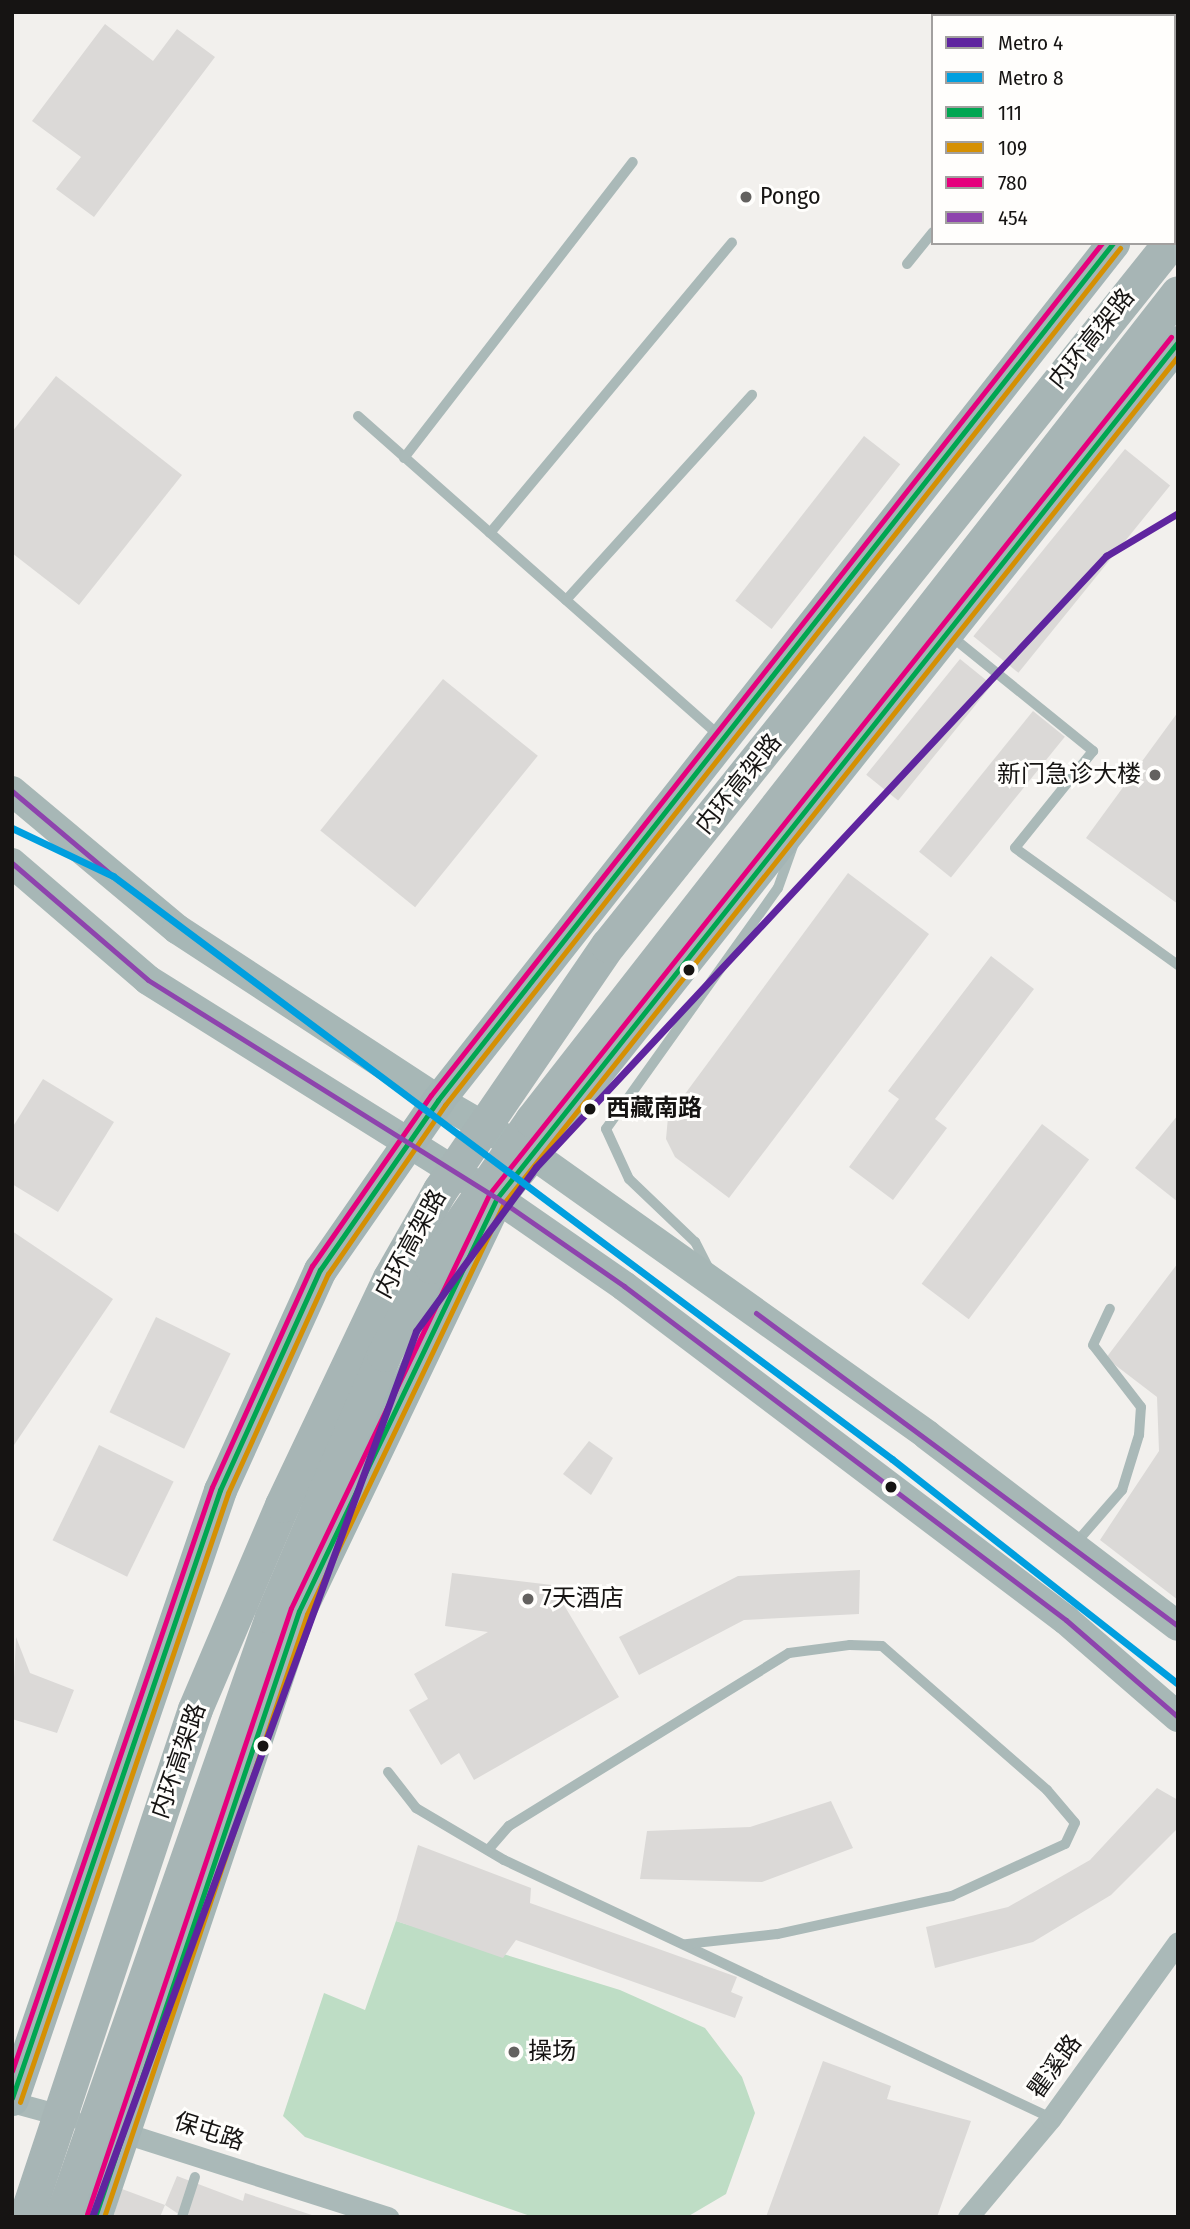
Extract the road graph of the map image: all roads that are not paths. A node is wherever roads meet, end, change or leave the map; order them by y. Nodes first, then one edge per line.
1 (634, 162) dead end
2 (931, 234) edge
3 (732, 243) dead end
4 (1111, 245) edge
5 (1168, 245) edge
6 (907, 264) dead end
7 (1178, 293) edge
8 (1178, 342) edge
9 (752, 395) dead end
10 (358, 416) dead end
11 (404, 458) junction
12 (490, 533) junction
13 (566, 600) junction
14 (948, 634) junction
15 (721, 737) junction
16 (12, 791) edge
17 (798, 823) junction
18 (12, 863) edge
19 (1178, 965) edge
20 (438, 1100) junction
21 (412, 1144) junction
22 (536, 1156) junction
23 (497, 1198) junction
24 (714, 1284) junction
25 (1110, 1309) dead end
26 (1074, 1546) junction
27 (1178, 1626) edge
28 (1178, 1717) edge
29 (388, 1772) dead end
30 (488, 1850) junction
31 (1178, 1942) edge
32 (686, 1944) junction
33 (12, 2101) edge
34 (1051, 2118) junction
35 (122, 2132) junction
36 (195, 2178) dead end
37 (26, 2217) edge
38 (62, 2217) edge
39 (95, 2217) edge
40 (182, 2217) edge
41 (388, 2217) edge
42 (968, 2217) edge

1 - 11 lane
2 - 6 lane
3 - 12 lane
4 - 15 main road
5 - 37 highway, 内环高架路, bridge
7 - 38 highway, 内环高架路, bridge
8 - 14 main road
9 - 13 lane
10 - 11 lane
11 - 12 lane
12 - 13 lane
13 - 15 lane
14 - 17 main road
14 - 19 lane
15 - 20 main road
16 - 20 main road
17 - 22 main road
17 - 24 lane
18 - 21 main road
20 - 21 main road
20 - 22 main road
21 - 23 main road
21 - 33 main road
22 - 23 main road
22 - 24 main road
23 - 28 main road
23 - 35 main road
24 - 26 main road
25 - 26 lane
26 - 27 main road
29 - 30 lane
30 - 32 lane
30 - 32 lane
31 - 34 street, 瞿溪路
32 - 34 lane
33 - 35 street, 保屯路
34 - 42 street, 瞿溪路
35 - 39 main road
35 - 41 street, 保屯路
36 - 40 lane

